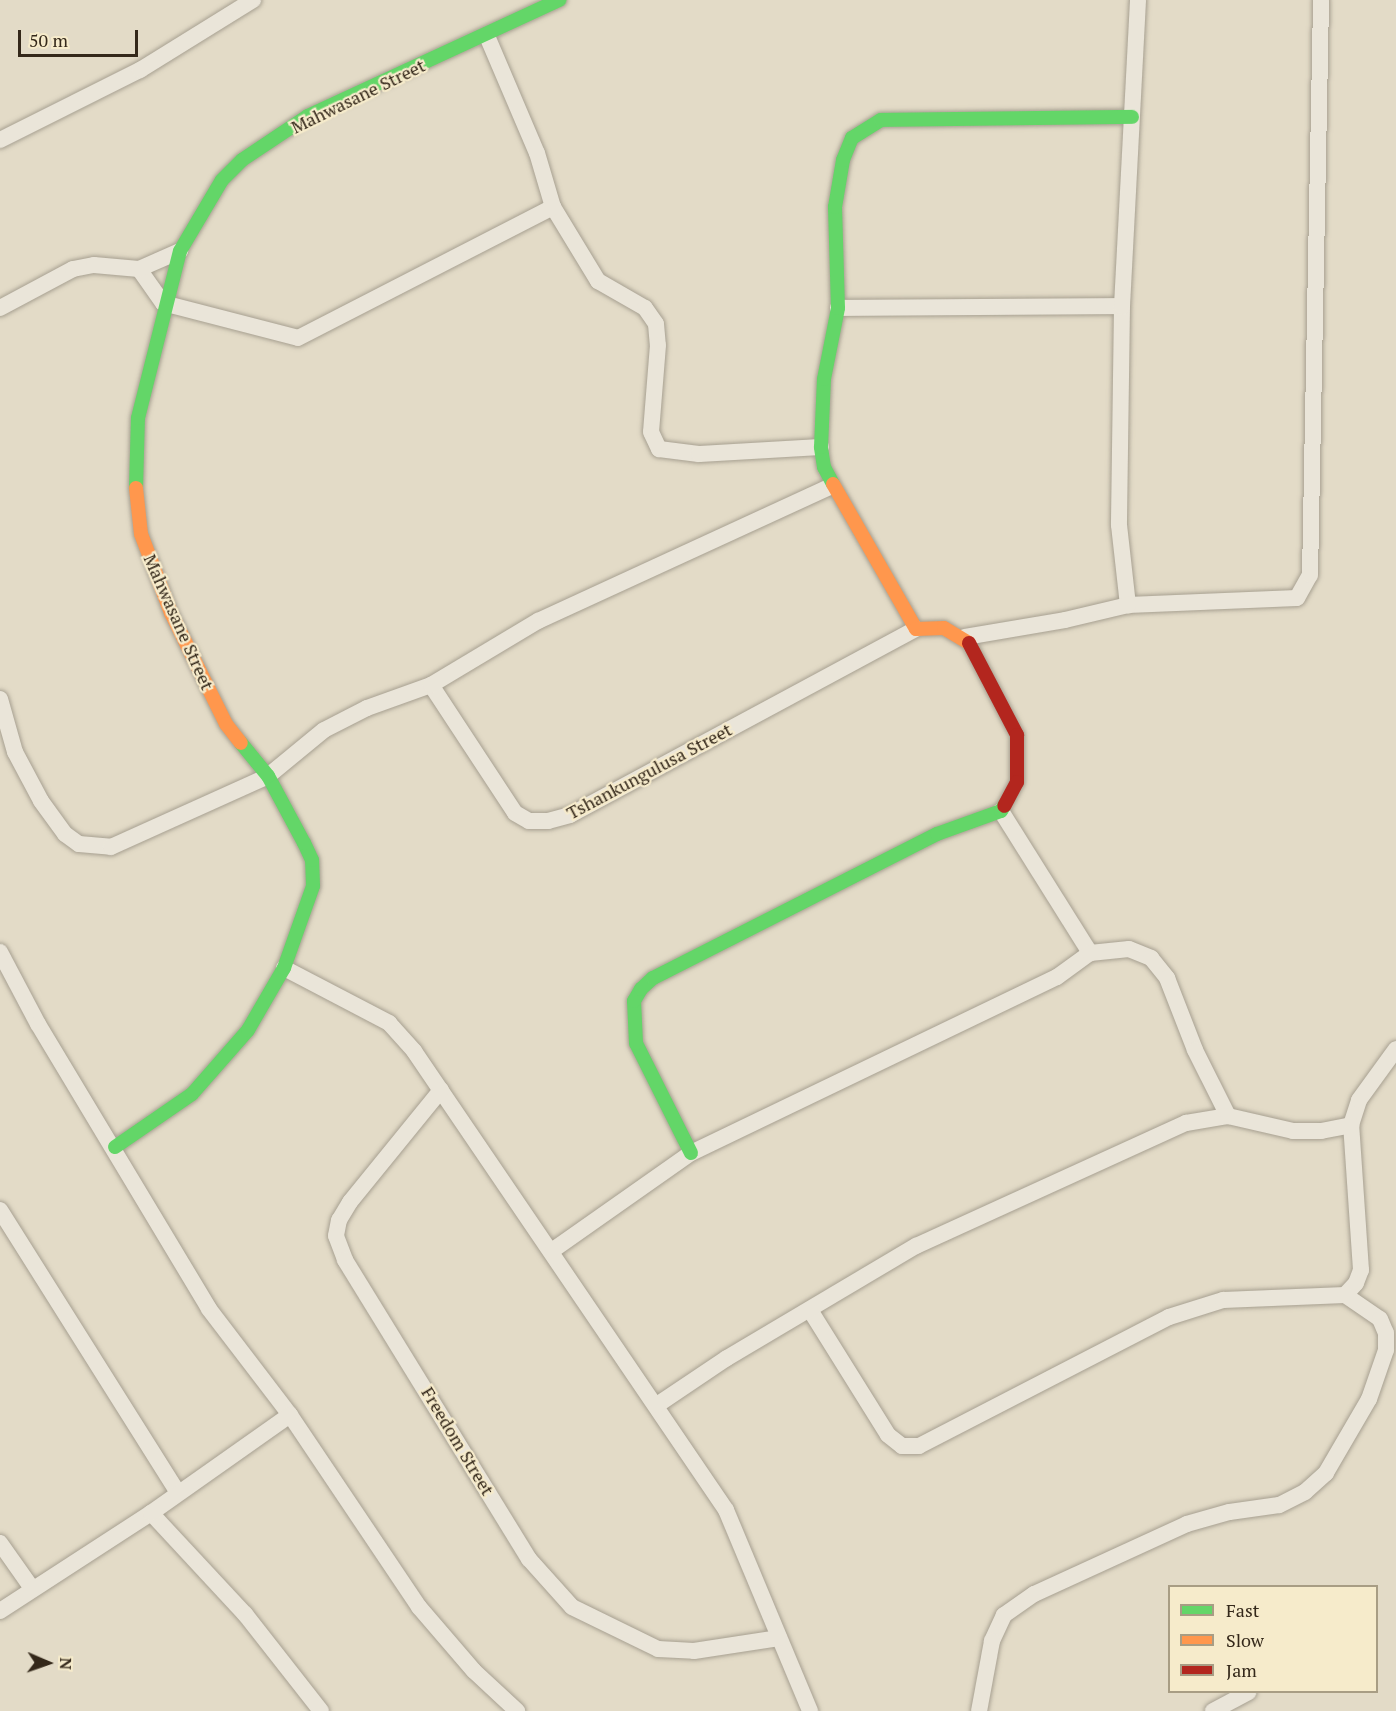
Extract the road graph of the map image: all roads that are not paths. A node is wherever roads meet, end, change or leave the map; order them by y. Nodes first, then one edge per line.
1 (253, 0) edge
2 (559, 0) edge
3 (1138, 0) edge
4 (1321, 0) edge
5 (487, 36) junction
6 (1132, 117) junction
7 (0, 140) edge
8 (553, 207) junction
9 (180, 251) junction
10 (139, 269) junction
11 (164, 303) junction
12 (1122, 306) junction
13 (0, 308) edge
14 (838, 308) junction
15 (821, 447) junction
16 (832, 486) junction
17 (1128, 605) junction
18 (916, 629) junction
19 (965, 637) junction
20 (431, 685) junction
21 (0, 699) edge
22 (268, 776) junction
23 (1001, 811) junction
24 (0, 952) edge
25 (1090, 953) junction
26 (284, 968) junction
27 (1396, 1048) edge
28 (441, 1090) junction
29 (1228, 1116) junction
30 (1352, 1125) junction
31 (115, 1147) junction
32 (691, 1153) junction
33 (0, 1210) edge
34 (553, 1250) junction
35 (1345, 1295) junction
36 (810, 1310) junction
37 (657, 1405) junction
38 (290, 1415) junction
39 (177, 1491) junction
40 (151, 1513) junction
41 (0, 1543) edge
42 (31, 1587) junction
43 (0, 1611) edge
44 (779, 1638) junction
45 (1246, 1693) edge
46 (321, 1711) edge
47 (517, 1711) edge
48 (810, 1711) edge
49 (979, 1711) edge
50 (1213, 1711) edge

1 - 7 street
2 - 5 street, Mahwasane Street
3 - 6 street
4 - 17 street
5 - 8 street
5 - 9 street, Mahwasane Street
6 - 12 street
6 - 14 street
8 - 11 street
8 - 15 street
9 - 10 street
9 - 11 street, Mahwasane Street
10 - 11 street
10 - 13 street
11 - 22 street, Mahwasane Street
12 - 14 street
12 - 17 street
14 - 15 street
15 - 16 street
16 - 18 street
16 - 20 street
17 - 19 street
18 - 19 street
18 - 20 street, Tshankungulusa Street
19 - 23 street
20 - 22 street
21 - 22 street
22 - 26 street, Mahwasane Street
23 - 25 street
23 - 32 street
24 - 31 street
25 - 29 street
25 - 32 street
26 - 28 street
26 - 31 street, Mahwasane Street
27 - 30 street
28 - 34 street
28 - 44 street, Freedom Street
29 - 30 street
29 - 36 street
30 - 35 street
31 - 38 street
32 - 34 street
33 - 39 street
34 - 37 street
35 - 36 street
35 - 49 street
36 - 37 street
37 - 44 street
38 - 39 street
38 - 47 street
39 - 40 street
40 - 42 street
40 - 46 street
41 - 42 street
42 - 43 street
44 - 48 street
45 - 50 street

